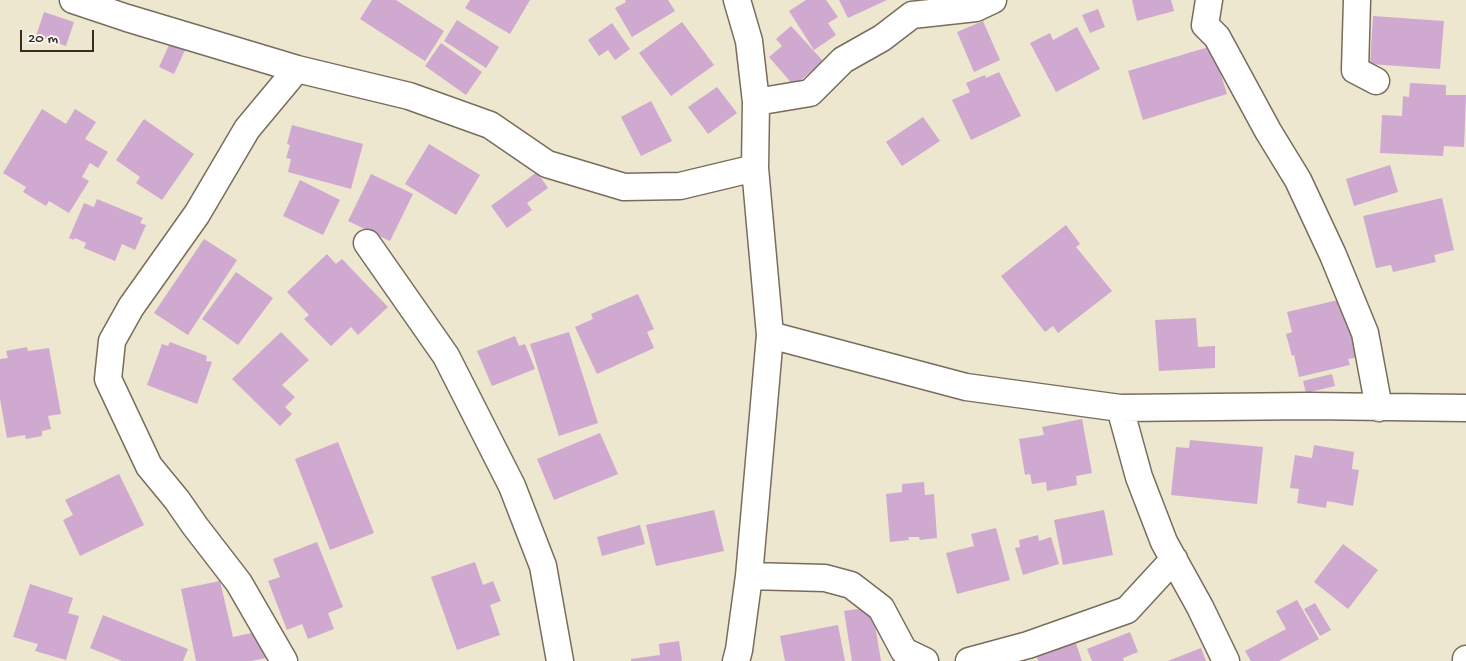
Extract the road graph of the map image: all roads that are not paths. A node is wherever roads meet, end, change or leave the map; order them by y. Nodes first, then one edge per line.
1 (73, 0) edge
2 (737, 0) edge
3 (993, 0) edge
4 (1209, 0) edge
5 (1357, 0) edge
6 (297, 69) junction
7 (1376, 81) dead end
8 (756, 102) junction
9 (756, 168) junction
10 (367, 243) dead end
11 (770, 335) junction
12 (1120, 408) junction
13 (1379, 408) junction
14 (1466, 408) edge
15 (1174, 559) junction
16 (749, 576) junction
17 (284, 661) edge
18 (560, 661) edge
19 (736, 661) edge
20 (925, 661) edge
21 (969, 661) edge
22 (1226, 661) edge

1 - 6 street
2 - 8 street
3 - 8 street
4 - 13 street
5 - 7 street
6 - 9 street
6 - 17 street
8 - 9 street
9 - 11 street
10 - 18 street
11 - 12 street
11 - 16 street
12 - 13 street
12 - 15 street
13 - 14 street
15 - 21 street
15 - 22 street
16 - 19 street
16 - 20 street

